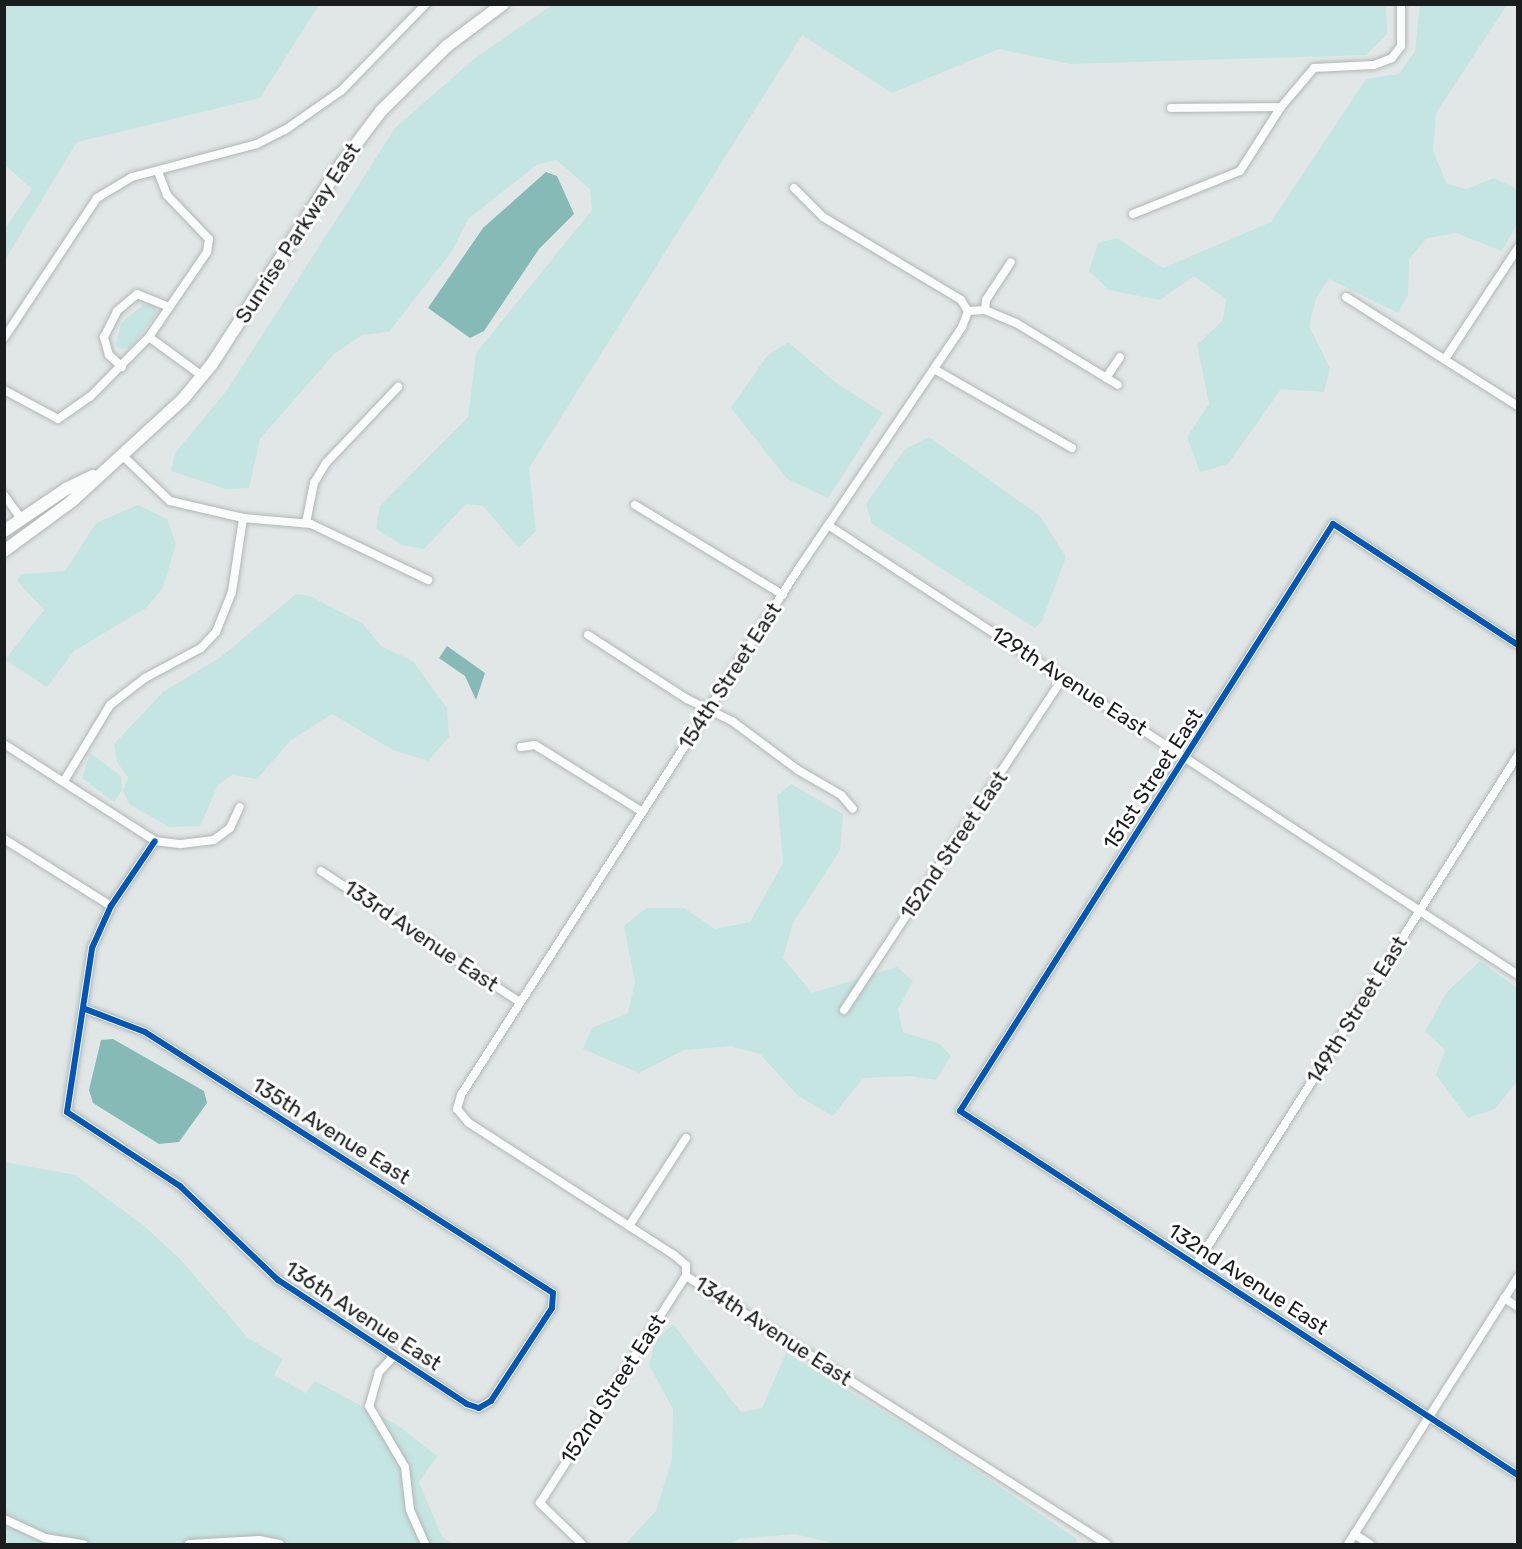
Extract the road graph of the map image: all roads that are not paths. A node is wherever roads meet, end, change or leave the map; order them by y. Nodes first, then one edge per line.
1 (426, 4) edge
2 (503, 4) edge
3 (1401, 4) edge
4 (1171, 108) dead end
5 (1281, 108) junction
6 (158, 171) junction
7 (794, 188) dead end
8 (1133, 214) dead end
9 (1518, 248) edge
10 (1011, 261) dead end
11 (1346, 297) dead end
12 (170, 307) junction
13 (985, 310) junction
14 (968, 311) junction
15 (149, 337) junction
16 (4, 338) edge
17 (1120, 357) dead end
18 (1445, 359) junction
19 (122, 367) junction
20 (934, 369) junction
21 (202, 376) junction
22 (1106, 378) junction
23 (1118, 385) dead end
24 (398, 387) dead end
25 (4, 390) edge
26 (1518, 406) edge
27 (1072, 448) dead end
28 (123, 456) junction
29 (103, 472) junction
30 (4, 495) edge
31 (635, 505) dead end
32 (243, 518) junction
33 (22, 520) junction
34 (306, 523) junction
35 (831, 527) junction
36 (4, 531) edge
37 (4, 551) edge
38 (428, 580) dead end
39 (783, 595) junction
40 (588, 635) dead end
41 (1518, 645) edge
42 (1063, 678) junction
43 (710, 708) junction
44 (4, 744) edge
45 (521, 747) dead end
46 (1518, 755) edge
47 (1188, 757) junction
48 (64, 781) junction
49 (240, 807) dead end
50 (853, 809) dead end
51 (641, 811) junction
52 (4, 839) edge
53 (155, 841) junction
54 (321, 871) dead end
55 (111, 906) junction
56 (1420, 911) junction
57 (1518, 975) edge
58 (520, 1002) junction
59 (85, 1009) junction
60 (844, 1010) dead end
61 (456, 1106) joint
62 (960, 1111) joint
63 (686, 1138) dead end
64 (629, 1226) junction
65 (1196, 1265) junction
66 (686, 1276) junction
67 (1518, 1277) edge
68 (1504, 1298) junction
69 (1518, 1307) edge
70 (394, 1356) junction
71 (477, 1407) joint
72 (1429, 1417) junction
73 (1518, 1475) edge
74 (4, 1519) edge
75 (1354, 1534) junction
76 (84, 1545) edge
77 (189, 1545) edge
78 (280, 1545) edge
79 (426, 1545) edge
80 (582, 1545) edge
81 (1106, 1545) edge
82 (1348, 1545) edge
83 (1370, 1545) edge

1 - 6 street
2 - 21 street, Sunrise Parkway East
3 - 5 street
4 - 5 street
5 - 8 street
6 - 12 street
6 - 16 street
7 - 14 street
9 - 18 street
10 - 13 street
11 - 18 street
12 - 15 street
12 - 19 street
13 - 14 street
13 - 22 street
14 - 20 street, 154th Street East
15 - 19 street
15 - 21 street
17 - 22 street
18 - 26 street
19 - 25 street
20 - 27 street
20 - 35 street, 154th Street East
21 - 28 street, Sunrise Parkway East
22 - 23 street
24 - 34 street
28 - 29 street, Sunrise Parkway East
28 - 32 street
29 - 33 street, Sunrise Parkway East
29 - 37 street, Sunrise Parkway East
30 - 33 street
31 - 39 street
32 - 34 street
32 - 48 street
33 - 36 street, Sunrise Parkway East
34 - 38 street
35 - 39 street, 154th Street East
35 - 42 street, 129th Avenue East
39 - 43 street, 154th Street East
40 - 43 street
41 - 47 street, 151st Street East
42 - 47 street, 129th Avenue East
42 - 60 street, 152nd Street East
43 - 50 street
43 - 51 street, 154th Street East
44 - 48 street
45 - 51 street
46 - 56 street, 149th Street East
47 - 56 street, 129th Avenue East
47 - 62 street, 151st Street East
48 - 53 street
49 - 53 street
51 - 58 street, 154th Street East
52 - 55 street
53 - 55 street
54 - 58 street, 133rd Avenue East
55 - 59 street
56 - 57 street, 129th Avenue East
56 - 65 street, 149th Street East
58 - 61 street, 154th Street East
59 - 70 street, 136th Avenue East
59 - 71 street, 135th Avenue East
61 - 64 street, 134th Avenue East
62 - 65 street, 132nd Avenue East
63 - 64 street
64 - 66 street, 134th Avenue East
65 - 72 street, 132nd Avenue East
66 - 80 street, 152nd Street East
66 - 81 street, 134th Avenue East
67 - 68 street
68 - 69 street
68 - 72 street
70 - 71 street, 136th Avenue East
70 - 79 street
72 - 73 street, 132nd Avenue East
72 - 75 street
74 - 76 street
75 - 82 street
75 - 83 street
77 - 78 street

